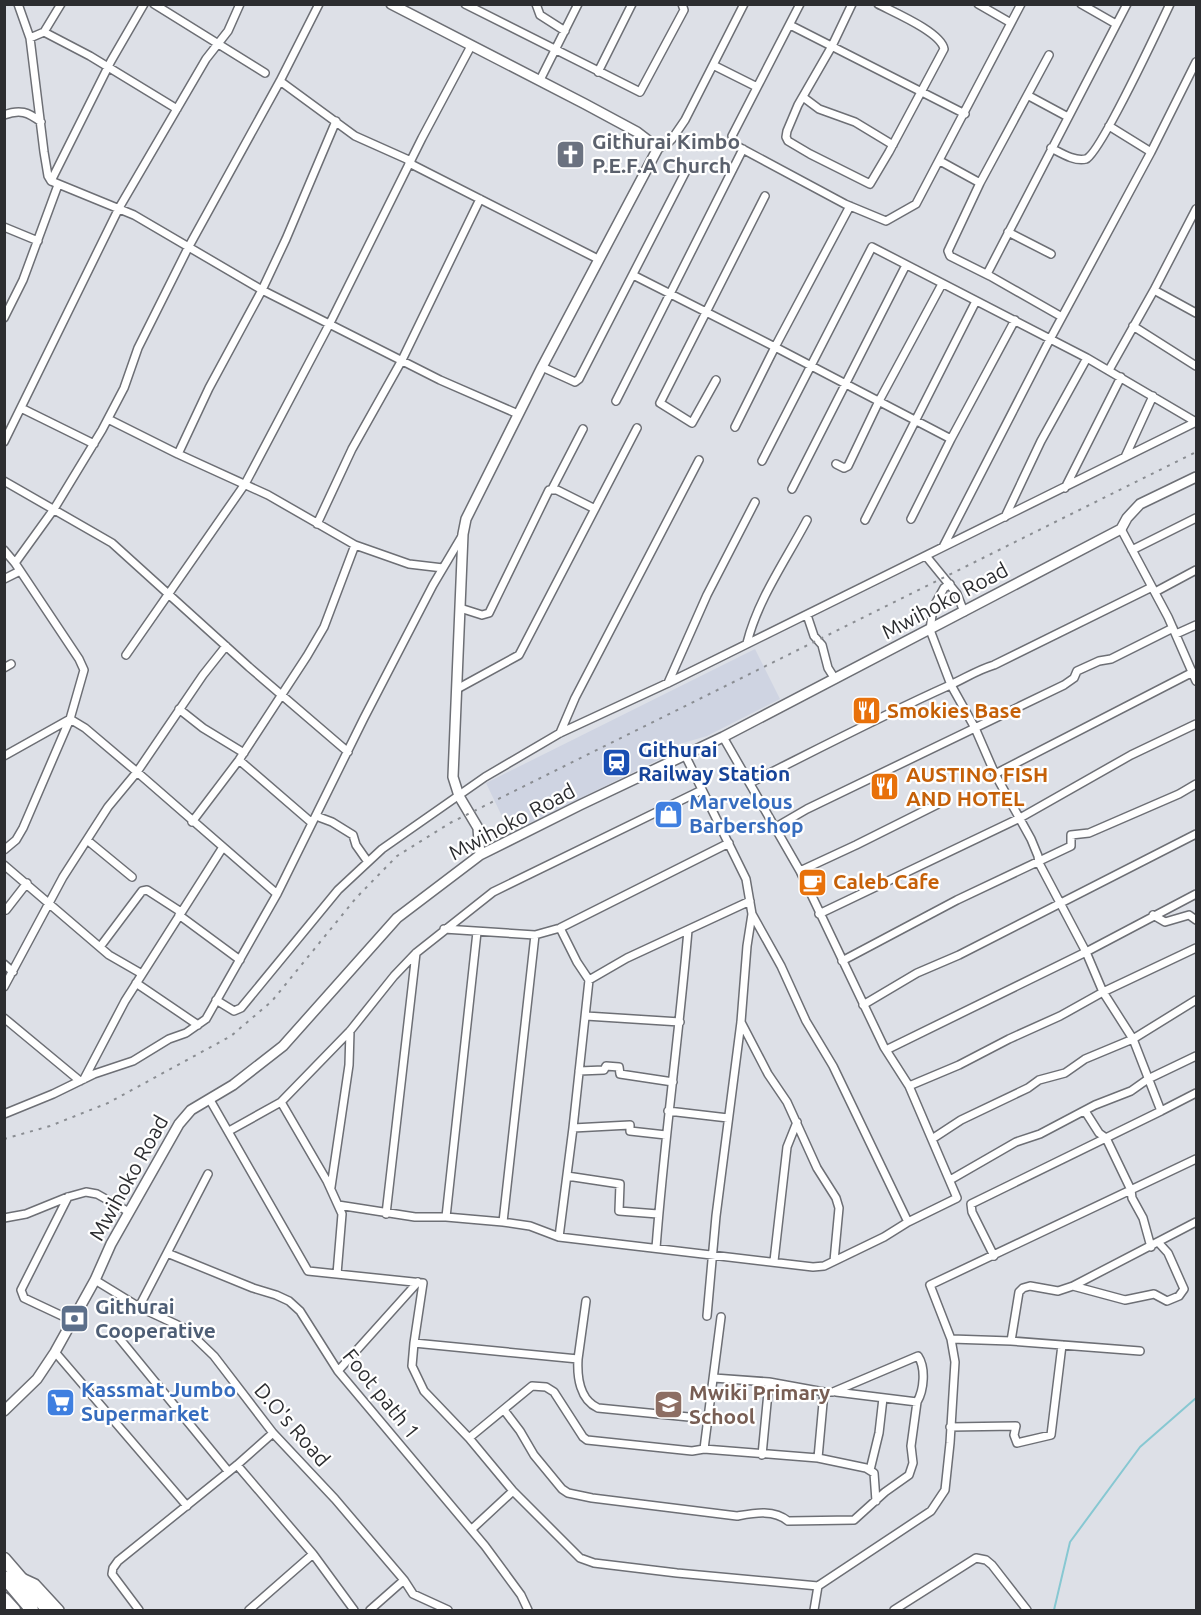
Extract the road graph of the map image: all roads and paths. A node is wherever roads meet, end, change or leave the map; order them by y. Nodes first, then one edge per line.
1 (18, 4) edge
2 (61, 4) edge
3 (144, 4) edge
4 (154, 4) edge
5 (240, 4) edge
6 (319, 4) edge
7 (391, 4) edge
8 (465, 4) edge
9 (536, 4) edge
10 (578, 4) edge
11 (632, 4) edge
12 (682, 4) edge
13 (744, 4) edge
14 (800, 4) edge
15 (852, 4) edge
16 (878, 4) edge
17 (978, 4) edge
18 (1021, 4) edge
19 (1081, 4) edge
20 (1127, 4) edge
21 (1170, 4) edge
22 (1011, 23) junction
23 (1116, 24) junction
24 (790, 25) junction
25 (565, 31) junction
26 (44, 32) junction
27 (30, 38) junction
28 (217, 42) junction
29 (471, 46) junction
30 (832, 46) junction
31 (555, 51) junction
32 (1049, 56) dead end
33 (1197, 62) edge
34 (713, 65) junction
35 (108, 68) junction
36 (598, 72) junction
37 (265, 73) dead end
38 (540, 80) junction
39 (280, 81) junction
40 (758, 87) junction
41 (921, 92) junction
42 (803, 96) junction
43 (1029, 96) junction
44 (177, 109) junction
45 (964, 114) junction
46 (4, 115) edge
47 (1068, 117) junction
48 (336, 121) junction
49 (41, 122) junction
50 (1109, 126) junction
51 (893, 145) junction
52 (658, 148) junction
53 (1052, 148) junction
54 (743, 149) junction
55 (1151, 152) junction
56 (940, 160) junction
57 (410, 162) junction
58 (687, 169) dead end
59 (51, 181) junction
60 (980, 183) junction
61 (58, 185) junction
62 (765, 196) dead end
63 (480, 199) junction
64 (850, 206) junction
65 (119, 208) junction
66 (1197, 209) edge
67 (1193, 223) edge
68 (4, 227) edge
69 (1008, 232) junction
70 (38, 241) junction
71 (188, 248) junction
72 (1050, 254) dead end
73 (598, 259) junction
74 (906, 265) junction
75 (987, 274) junction
76 (633, 275) junction
77 (942, 284) junction
78 (262, 290) junction
79 (1154, 291) junction
80 (670, 294) junction
81 (976, 301) junction
82 (706, 311) junction
83 (1197, 313) edge
84 (1062, 317) junction
85 (4, 318) edge
86 (1015, 320) junction
87 (330, 323) junction
88 (1133, 326) junction
89 (1050, 339) junction
90 (775, 346) junction
91 (1087, 358) junction
92 (402, 360) junction
93 (811, 365) junction
94 (1197, 366) edge
95 (542, 367) junction
96 (1109, 370) junction
97 (1121, 377) junction
98 (716, 380) dead end
99 (846, 384) junction
100 (1153, 396) junction
101 (616, 401) dead end
102 (879, 401) junction
103 (21, 408) junction
104 (518, 414) junction
105 (108, 419) junction
106 (915, 420) junction
107 (1196, 422) edge
108 (735, 427) dead end
109 (637, 428) dead end
110 (583, 429) dead end
111 (951, 439) junction
112 (4, 442) edge
113 (94, 444) junction
114 (178, 454) junction
115 (1125, 458) junction
116 (699, 460) dead end
117 (762, 460) dead end
118 (836, 464) dead end
119 (1197, 477) edge
120 (4, 482) edge
121 (245, 484) junction
122 (1065, 488) junction
123 (552, 489) junction
124 (792, 489) dead end
125 (755, 502) dead end
126 (54, 509) junction
127 (595, 509) junction
128 (1005, 517) junction
129 (1197, 518) edge
130 (910, 519) dead end
131 (807, 520) dead end
132 (865, 520) dead end
133 (317, 524) junction
134 (1121, 529) junction
135 (463, 534) junction
136 (356, 545) junction
137 (943, 547) junction
138 (4, 550) edge
139 (1132, 550) junction
140 (926, 556) junction
141 (15, 563) junction
142 (443, 568) junction
143 (1197, 570) edge
144 (20, 571) junction
145 (4, 579) edge
146 (950, 584) junction
147 (1154, 590) junction
148 (168, 593) junction
149 (460, 608) junction
150 (964, 612) junction
151 (807, 615) junction
152 (1197, 624) edge
153 (930, 630) junction
154 (1174, 631) junction
155 (747, 643) junction
156 (226, 646) junction
157 (126, 655) dead end
158 (1193, 672) junction
159 (835, 679) junction
160 (1197, 681) edge
161 (668, 683) junction
162 (951, 685) junction
163 (457, 689) junction
164 (282, 695) junction
165 (179, 709) junction
166 (70, 719) junction
167 (1197, 724) edge
168 (975, 728) junction
169 (560, 733) junction
170 (723, 737) junction
171 (348, 752) junction
172 (685, 755) junction
173 (4, 756) edge
174 (241, 756) junction
175 (137, 772) junction
176 (995, 774) junction
177 (750, 783) junction
178 (1197, 784) edge
179 (702, 790) junction
180 (459, 796) junction
181 (938, 804) dead end
182 (1020, 818) junction
183 (314, 820) junction
184 (192, 822) junction
185 (776, 827) junction
186 (1197, 834) edge
187 (87, 840) junction
188 (729, 843) junction
189 (223, 847) junction
190 (4, 850) edge
191 (480, 855) junction
192 (368, 862) junction
193 (1039, 863) junction
194 (4, 865) edge
195 (800, 871) junction
196 (132, 877) dead end
197 (27, 884) junction
198 (277, 894) junction
199 (1197, 894) edge
200 (750, 901) junction
201 (49, 902) junction
202 (1060, 905) junction
203 (6, 910) edge
204 (180, 913) junction
205 (752, 914) junction
206 (819, 914) junction
207 (1153, 915) junction
208 (1197, 921) edge
209 (560, 928) junction
210 (444, 929) junction
211 (688, 930) junction
212 (477, 932) junction
213 (536, 935) junction
214 (100, 947) junction
215 (1197, 948) edge
216 (416, 952) junction
217 (1086, 952) junction
218 (240, 960) junction
219 (842, 961) junction
220 (4, 964) edge
221 (13, 972) junction
222 (142, 974) junction
223 (589, 980) junction
224 (136, 983) junction
225 (4, 987) edge
226 (1103, 992) junction
227 (216, 1000) junction
228 (1197, 1000) edge
229 (863, 1005) junction
230 (586, 1016) junction
231 (4, 1018) edge
232 (680, 1022) junction
233 (741, 1022) junction
234 (198, 1025) junction
235 (350, 1031) junction
236 (1133, 1039) junction
237 (886, 1050) junction
238 (1197, 1056) edge
239 (579, 1071) junction
240 (1148, 1079) junction
241 (82, 1080) junction
242 (672, 1082) junction
243 (909, 1086) junction
244 (1197, 1093) edge
245 (210, 1100) junction
246 (281, 1102) junction
247 (668, 1111) junction
248 (1085, 1111) junction
249 (1161, 1111) junction
250 (4, 1114) edge
251 (728, 1118) junction
252 (797, 1122) junction
253 (573, 1128) junction
254 (229, 1131) junction
255 (666, 1135) junction
256 (1106, 1138) junction
257 (932, 1139) junction
258 (1197, 1159) edge
259 (208, 1174) dead end
260 (567, 1176) junction
261 (950, 1180) junction
262 (331, 1190) junction
263 (1131, 1190) junction
264 (68, 1197) junction
265 (338, 1205) junction
266 (129, 1212) junction
267 (386, 1214) junction
268 (658, 1214) junction
269 (446, 1217) junction
270 (4, 1218) edge
271 (1197, 1221) edge
272 (503, 1222) junction
273 (908, 1222) junction
274 (559, 1237) junction
275 (1158, 1242) junction
276 (1151, 1246) junction
277 (656, 1248) junction
278 (167, 1253) junction
279 (713, 1255) junction
280 (994, 1256) junction
281 (774, 1261) junction
282 (834, 1261) junction
283 (337, 1274) junction
284 (94, 1281) junction
285 (418, 1282) junction
286 (1073, 1286) junction
287 (586, 1301) dead end
288 (140, 1307) junction
289 (707, 1316) dead end
290 (721, 1317) dead end
291 (73, 1321) junction
292 (115, 1333) dead end
293 (951, 1339) junction
294 (1011, 1341) junction
295 (414, 1343) junction
296 (1062, 1345) junction
297 (1140, 1351) dead end
298 (55, 1352) junction
299 (578, 1359) junction
300 (338, 1371) junction
301 (714, 1378) junction
302 (769, 1382) junction
303 (824, 1392) junction
304 (833, 1392) junction
305 (18, 1398) junction
306 (883, 1398) junction
307 (917, 1402) junction
308 (4, 1403) edge
309 (504, 1410) junction
310 (4, 1411) edge
311 (709, 1419) junction
312 (950, 1427) junction
313 (273, 1433) junction
314 (469, 1438) junction
315 (704, 1449) junction
316 (762, 1455) junction
317 (818, 1458) junction
318 (237, 1465) junction
319 (870, 1470) junction
320 (228, 1471) junction
321 (513, 1491) junction
322 (876, 1501) junction
323 (187, 1506) junction
324 (472, 1529) junction
325 (313, 1554) junction
326 (4, 1559) edge
327 (4, 1577) edge
328 (20, 1577) junction
329 (404, 1580) junction
330 (818, 1586) junction
331 (4, 1599) edge
332 (14, 1611) edge
333 (32, 1611) edge
334 (48, 1611) edge
335 (59, 1611) edge
336 (139, 1611) edge
337 (249, 1611) edge
338 (354, 1611) edge
339 (370, 1611) edge
340 (448, 1611) edge
341 (528, 1611) edge
342 (814, 1611) edge
343 (894, 1611) edge
344 (1027, 1611) edge

1 - 27 street
2 - 26 street
3 - 35 street
4 - 28 street
5 - 28 street
6 - 39 street
7 - 29 street
8 - 31 street
9 - 25 street
10 - 25 street
11 - 36 street
12 - 36 street
13 - 34 street
14 - 24 street
15 - 30 street
16 - 41 street
17 - 22 street
18 - 22 street
19 - 23 street
20 - 23 street
21 - 50 street
22 - 45 street
23 - 47 street
24 - 30 street
24 - 40 street
25 - 31 street
26 - 27 street
26 - 35 street
27 - 49 street
28 - 37 street
28 - 44 street
29 - 38 street
29 - 57 street
30 - 41 street
30 - 42 street
31 - 36 street
31 - 38 street
32 - 43 street
33 - 55 street
34 - 40 street
34 - 52 street
35 - 44 street
35 - 59 street
38 - 52 street
39 - 48 street
39 - 71 street
40 - 54 street
41 - 45 street
41 - 51 street
42 - 51 street
42 - 51 street
43 - 47 street
43 - 60 street
44 - 65 street
45 - 56 street
46 - 49 street
47 - 53 street
48 - 57 street
48 - 78 street
49 - 59 street
50 - 53 street
50 - 55 street
52 - 73 street
53 - 69 street
54 - 64 street
54 - 80 street
55 - 84 street
56 - 60 street
56 - 64 street
57 - 63 street
57 - 87 street
58 - 76 street
59 - 61 street
60 - 75 street
61 - 65 street
61 - 70 street
62 - 82 street
63 - 73 street
63 - 92 street
64 - 90 street
65 - 71 street
65 - 103 street
66 - 67 street
67 - 79 street
68 - 70 street
69 - 72 street
69 - 75 street
70 - 85 street
71 - 78 street
71 - 105 street
73 - 95 street
74 - 77 street
74 - 93 street
74 - 99 street
75 - 84 street
76 - 80 street
76 - 95 street
77 - 81 street
77 - 102 street
78 - 87 street
78 - 114 street
79 - 83 street
79 - 88 street
80 - 82 street
80 - 101 street
81 - 86 street
81 - 106 street
82 - 90 street
82 - 98 street
84 - 89 street
86 - 89 street
86 - 111 street
87 - 92 street
87 - 121 street
88 - 94 street
88 - 96 street
89 - 91 street
89 - 137 street
90 - 93 street
90 - 108 street
91 - 96 street
91 - 128 street
92 - 104 street
92 - 133 street
93 - 99 street
93 - 117 street
95 - 104 street
96 - 97 street
97 - 100 street
97 - 122 street
99 - 102 street
99 - 124 street
100 - 107 street
100 - 115 street
102 - 106 street
102 - 118 street
103 - 112 street
103 - 113 street
104 - 135 street
105 - 113 street
105 - 114 street
106 - 111 street
106 - 132 street
107 - 115 street
109 - 127 street
110 - 123 street
111 - 130 street
113 - 126 street
114 - 121 street
115 - 122 street
116 - 169 street
119 - 134 street, Mwihoko Road
120 - 126 street
121 - 133 street
121 - 148 street
122 - 128 street
123 - 127 street
123 - 149 street
125 - 161 street
126 - 141 street
126 - 148 street
127 - 163 street
128 - 137 street
129 - 139 street
131 - 155 street
133 - 136 street
134 - 139 street
134 - 150 street, Mwihoko Road
135 - 142 street
135 - 149 street
136 - 142 street
136 - 164 street
137 - 140 street
138 - 141 street
139 - 147 street
140 - 146 street
140 - 151 street
141 - 144 street
142 - 171 street
143 - 147 street
144 - 145 street
144 - 166 street
146 - 150 street
146 - 153 street
147 - 154 street
147 - 162 street
148 - 156 street
148 - 157 street
149 - 163 street
150 - 153 street, Mwihoko Road
151 - 155 street
151 - 159 street
152 - 154 street
153 - 159 street, Mwihoko Road
153 - 162 street
154 - 158 street
154 - 168 street
155 - 161 street
156 - 164 street
156 - 165 street
158 - 160 street
158 - 176 street
159 - 170 street, Mwihoko Road
161 - 169 street
162 - 168 street
162 - 177 street
163 - 180 street
164 - 171 street
164 - 174 street
165 - 174 street
165 - 175 street
166 - 173 street
166 - 175 street
166 - 190 street
167 - 182 street
168 - 176 street
168 - 185 street
169 - 180 street
170 - 172 street, Mwihoko Road
170 - 177 street
171 - 183 street
172 - 179 street
172 - 191 street, Mwihoko Road
174 - 183 street
174 - 184 street
175 - 184 street
175 - 187 street
176 - 182 street
177 - 185 street
178 - 193 street
179 - 188 street
179 - 210 street
180 - 191 street
180 - 192 street
181 - 195 street
182 - 193 street
182 - 206 street
183 - 192 street
183 - 198 street
184 - 189 street
185 - 195 street
186 - 202 street
187 - 196 street
187 - 201 street
188 - 200 street
188 - 209 street
189 - 198 street
189 - 204 street
191 - 245 street, Mwihoko Road
192 - 227 street
193 - 202 street
193 - 219 street
194 - 197 street
195 - 206 street
197 - 201 street
197 - 203 street
198 - 218 street
199 - 207 street
200 - 205 street
200 - 211 street
201 - 214 street
201 - 221 street
202 - 217 street
202 - 229 street
204 - 214 street
204 - 218 street
204 - 222 street
205 - 233 street
205 - 273 street
206 - 219 street
207 - 208 street
207 - 217 street
209 - 213 street
209 - 223 street
210 - 212 street
210 - 216 street
211 - 223 street
211 - 232 street
212 - 213 street
212 - 269 street
213 - 272 street
214 - 222 street
215 - 226 street
216 - 235 street
216 - 267 street
217 - 226 street
217 - 237 street
218 - 227 street
219 - 229 street
220 - 221 street
221 - 225 street
222 - 224 street
223 - 230 street
224 - 234 street
224 - 241 street
226 - 236 street
226 - 243 street
227 - 234 street
228 - 236 street
229 - 237 street
230 - 232 street
230 - 239 street
231 - 241 street
232 - 242 street
233 - 251 street
233 - 252 street
234 - 241 street
235 - 246 street
235 - 262 street
236 - 240 street
236 - 257 street
237 - 243 street
238 - 240 street
239 - 242 street
239 - 253 street
240 - 248 street
240 - 249 street
241 - 250 street
242 - 247 street
243 - 257 street
244 - 249 street
245 - 254 street
245 - 266 street, Mwihoko Road
246 - 254 street
246 - 262 street
247 - 251 street
247 - 255 street
248 - 256 street
248 - 261 street
249 - 256 street
251 - 279 street
252 - 281 street
252 - 282 street
253 - 255 street
253 - 260 street
254 - 283 street
255 - 268 street
256 - 263 street
256 - 280 street
257 - 261 street
258 - 263 street
259 - 278 street
260 - 268 street
260 - 274 street
261 - 273 street
262 - 265 street
263 - 276 street
263 - 280 street
264 - 266 street
264 - 270 street
264 - 291 street
265 - 267 street
265 - 283 street
266 - 284 street, Mwihoko Road
267 - 269 street
268 - 277 street
269 - 272 street
271 - 275 street
272 - 274 street
273 - 282 street
274 - 277 street
275 - 276 street
275 - 286 street
276 - 286 street
277 - 279 street
278 - 288 street
278 - 300 street, Foot path 1
279 - 281 street
279 - 289 street
280 - 293 street
281 - 282 street
283 - 285 street
284 - 288 street, D.O's Road
284 - 291 street, Mwihoko Road
285 - 295 street
285 - 300 street
286 - 294 street
287 - 299 street
288 - 313 street, D.O's Road
290 - 301 street
291 - 298 street, Mwihoko Road
292 - 320 street
293 - 294 street
293 - 312 street
294 - 296 street
295 - 299 street
295 - 314 street
296 - 297 street
296 - 312 street
298 - 305 street, Mwihoko Road
298 - 323 street
299 - 311 street
300 - 324 street, Foot path 1
301 - 302 street
301 - 311 street
302 - 303 street
302 - 316 street
303 - 304 street
303 - 317 street
304 - 306 street
304 - 307 street
305 - 308 street, Mwihoko Road
305 - 310 street, Mwihoko Road
306 - 307 street
306 - 319 street
307 - 322 street
309 - 314 street
309 - 315 street
309 - 322 street
311 - 315 street
312 - 330 street
313 - 318 street
313 - 329 street, D.O's Road
314 - 321 street
315 - 316 street
316 - 317 street
317 - 319 street
318 - 320 street
318 - 325 street
319 - 322 street
320 - 323 street
321 - 324 street
321 - 330 street
323 - 336 street
324 - 341 street, Foot path 1
325 - 337 street
325 - 338 street
326 - 328 highway
327 - 333 highway
328 - 334 highway
328 - 335 street
329 - 339 street
329 - 340 street, D.O's Road
330 - 342 street
331 - 332 highway
343 - 344 street

